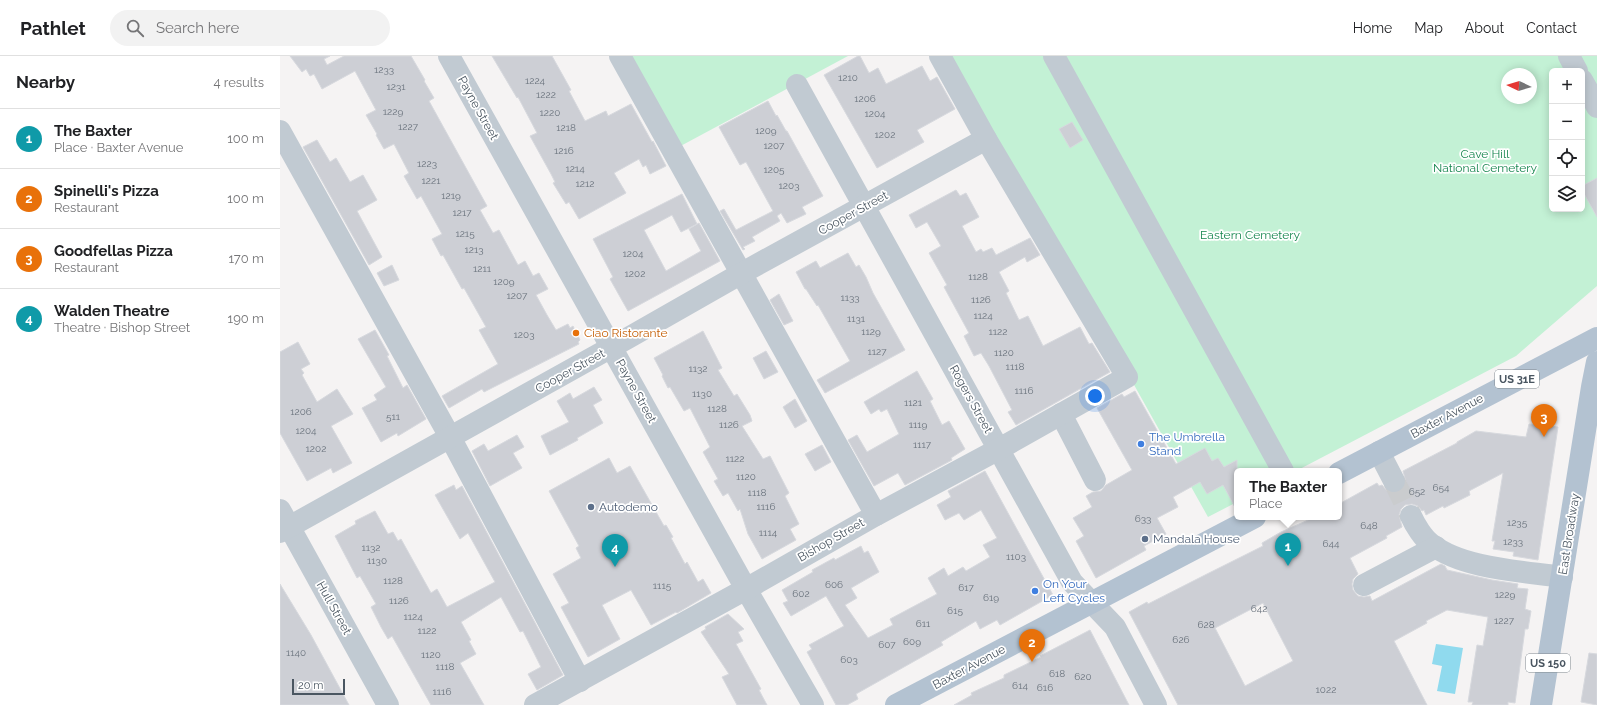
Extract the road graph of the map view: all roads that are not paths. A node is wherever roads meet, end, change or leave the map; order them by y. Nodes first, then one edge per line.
1 (449, 56) edge
2 (620, 56) edge
3 (940, 56) edge
4 (1054, 56) edge
5 (1569, 56) edge
6 (1575, 68) edge
7 (797, 85) dead end
8 (1585, 86) edge
9 (1597, 108) edge
10 (280, 131) edge
11 (986, 139) junction
12 (864, 207) junction
13 (742, 273) junction
14 (1597, 338) edge
15 (612, 347) junction
16 (1597, 362) edge
17 (1594, 388) edge
18 (1060, 414) junction
19 (1591, 432) edge
20 (450, 437) junction
21 (999, 449) junction
22 (1379, 452) junction
23 (1280, 468) edge
24 (1342, 471) edge
25 (1096, 480) dead end
26 (1394, 481) tunnel mouth
27 (876, 514) junction
28 (1411, 516) tunnel mouth
29 (1249, 520) edge
30 (283, 523) edge
31 (1436, 547) junction
32 (1562, 577) junction
33 (1364, 585) dead end
34 (746, 589) junction
35 (1092, 602) junction
36 (580, 681) junction
37 (388, 705) edge
38 (535, 705) edge
39 (813, 705) edge
40 (896, 705) edge
41 (1156, 705) edge
42 (1541, 705) edge

1 - 15 street, Payne Street
2 - 13 street
3 - 11 street
4 - 23 street
5 - 6 street
7 - 12 street, Rogers Street
8 - 9 street
10 - 20 street
11 - 12 street, Cooper Street
11 - 18 street, Bishop Street
12 - 13 street, Cooper Street
12 - 21 street, Rogers Street
13 - 15 street, Cooper Street
13 - 27 street
14 - 22 main road, Baxter Avenue / US 31E
15 - 20 street, Cooper Street
15 - 34 street, Payne Street
16 - 17 main road, East Broadway / US 150
17 - 19 main road, East Broadway / US 150
18 - 21 street, Bishop Street
18 - 25 street
19 - 32 main road, East Broadway / US 150
20 - 30 street, Cooper Street
20 - 36 street
21 - 27 street, Bishop Street
21 - 35 street, Rogers Street
22 - 24 main road, Baxter Avenue / US 31E
22 - 26 street
27 - 34 street, Bishop Street
28 - 31 street
29 - 35 main road, Baxter Avenue
30 - 37 street, Hull Street
31 - 32 street
31 - 33 street
32 - 42 main road, East Broadway / US 150
34 - 36 street, Bishop Street
34 - 39 street, Payne Street
35 - 40 main road, Baxter Avenue
35 - 41 street, Rogers Street
36 - 38 street, Bishop Street

